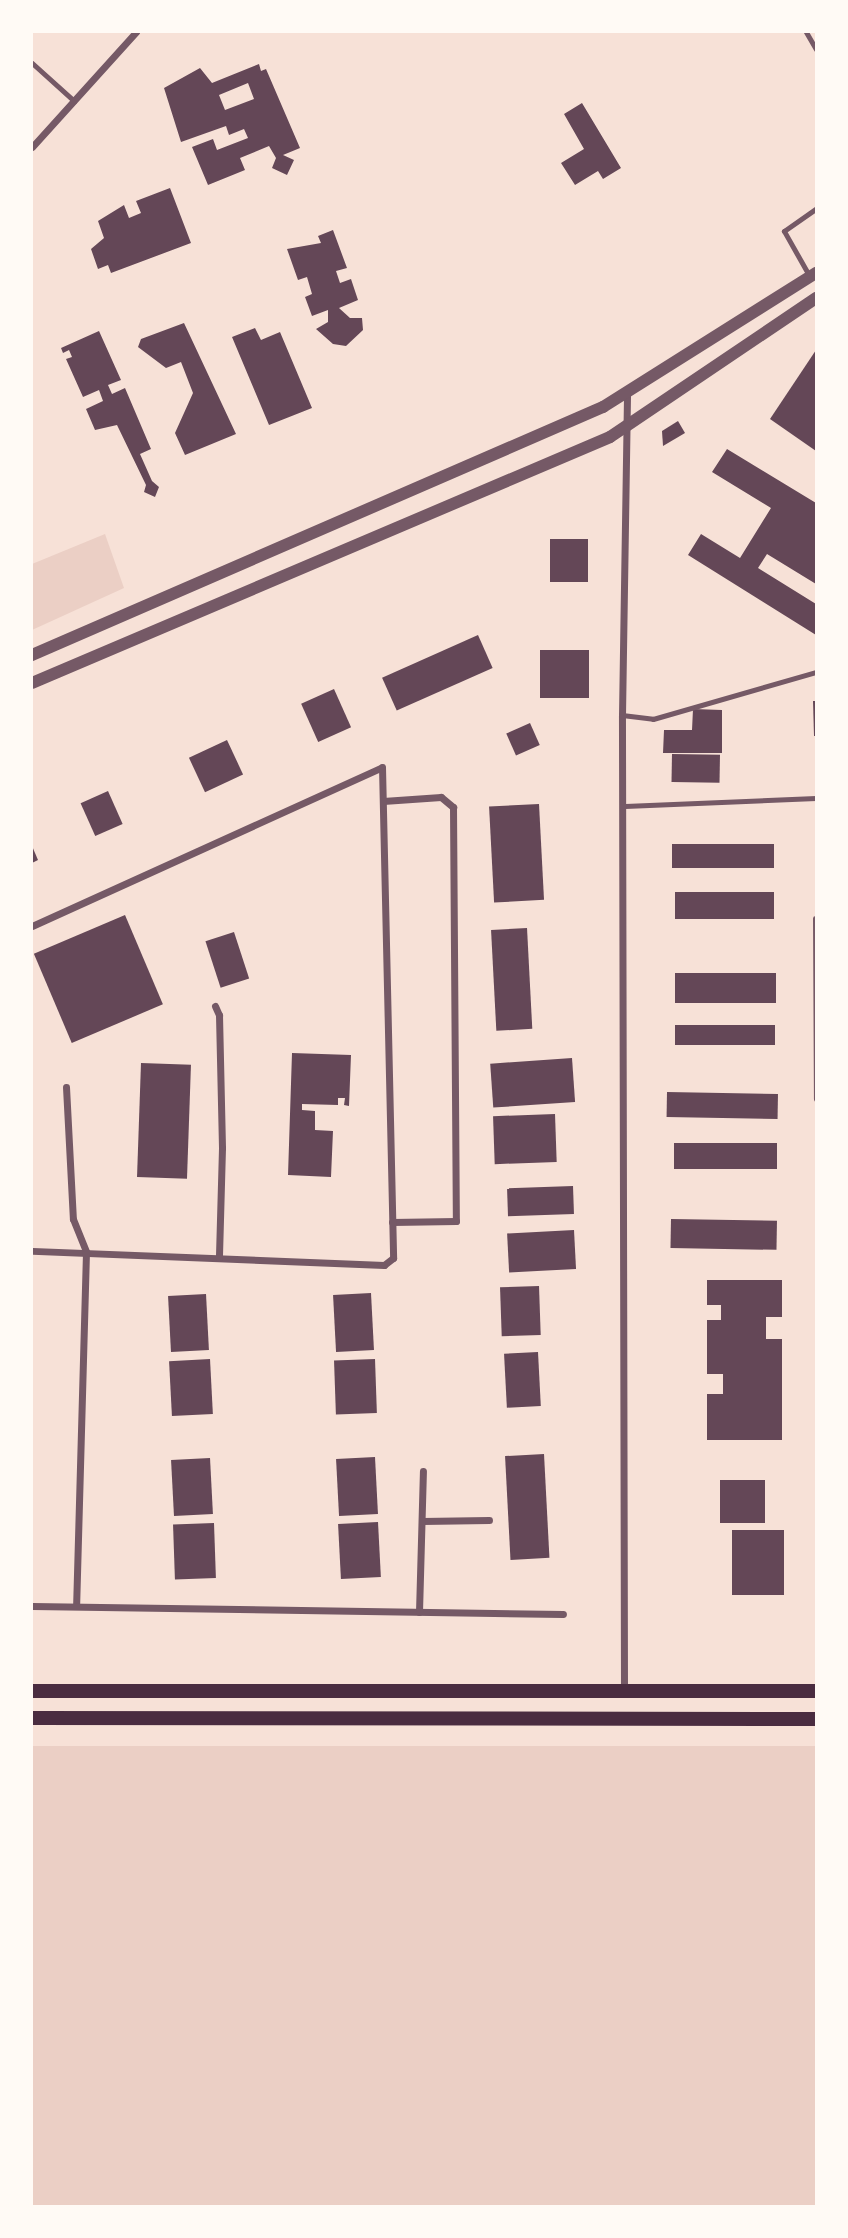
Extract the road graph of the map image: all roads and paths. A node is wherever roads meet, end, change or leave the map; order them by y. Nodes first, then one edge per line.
1 (136, 32) edge
2 (806, 32) edge
3 (817, 49) edge
4 (32, 63) edge
5 (74, 101) junction
6 (32, 147) edge
7 (817, 209) edge
8 (813, 275) edge
9 (817, 298) edge
10 (627, 394) junction
11 (628, 428) junction
12 (32, 655) edge
13 (817, 672) edge
14 (32, 682) edge
15 (622, 715) junction
16 (817, 798) edge
17 (383, 801) junction
18 (625, 806) junction
19 (815, 918) edge
20 (32, 926) edge
21 (215, 1006) dead end
22 (66, 1087) dead end
23 (817, 1098) edge
24 (392, 1222) junction
25 (32, 1251) edge
26 (86, 1252) junction
27 (219, 1258) junction
28 (422, 1471) dead end
29 (489, 1520) dead end
30 (422, 1521) junction
31 (76, 1605) junction
32 (32, 1606) edge
33 (419, 1612) junction
34 (563, 1614) dead end
35 (624, 1689) junction
36 (32, 1691) edge
37 (817, 1691) edge
38 (32, 1718) edge
39 (817, 1719) edge

1 - 5 street
2 - 3 lane
4 - 5 lane
5 - 6 street
7 - 8 lane
8 - 10 street
9 - 11 street
10 - 11 street
10 - 12 street
11 - 14 street
11 - 15 street
13 - 15 lane
15 - 18 street
16 - 18 lane
17 - 20 street
17 - 24 street
17 - 24 street
18 - 35 street
19 - 23 lane
21 - 27 street
22 - 26 street
24 - 27 street
25 - 26 street
26 - 27 street
26 - 31 street
28 - 30 street
29 - 30 street
30 - 33 street
31 - 32 street
31 - 33 street
33 - 34 street
35 - 36 main road
35 - 37 main road
38 - 39 main road

